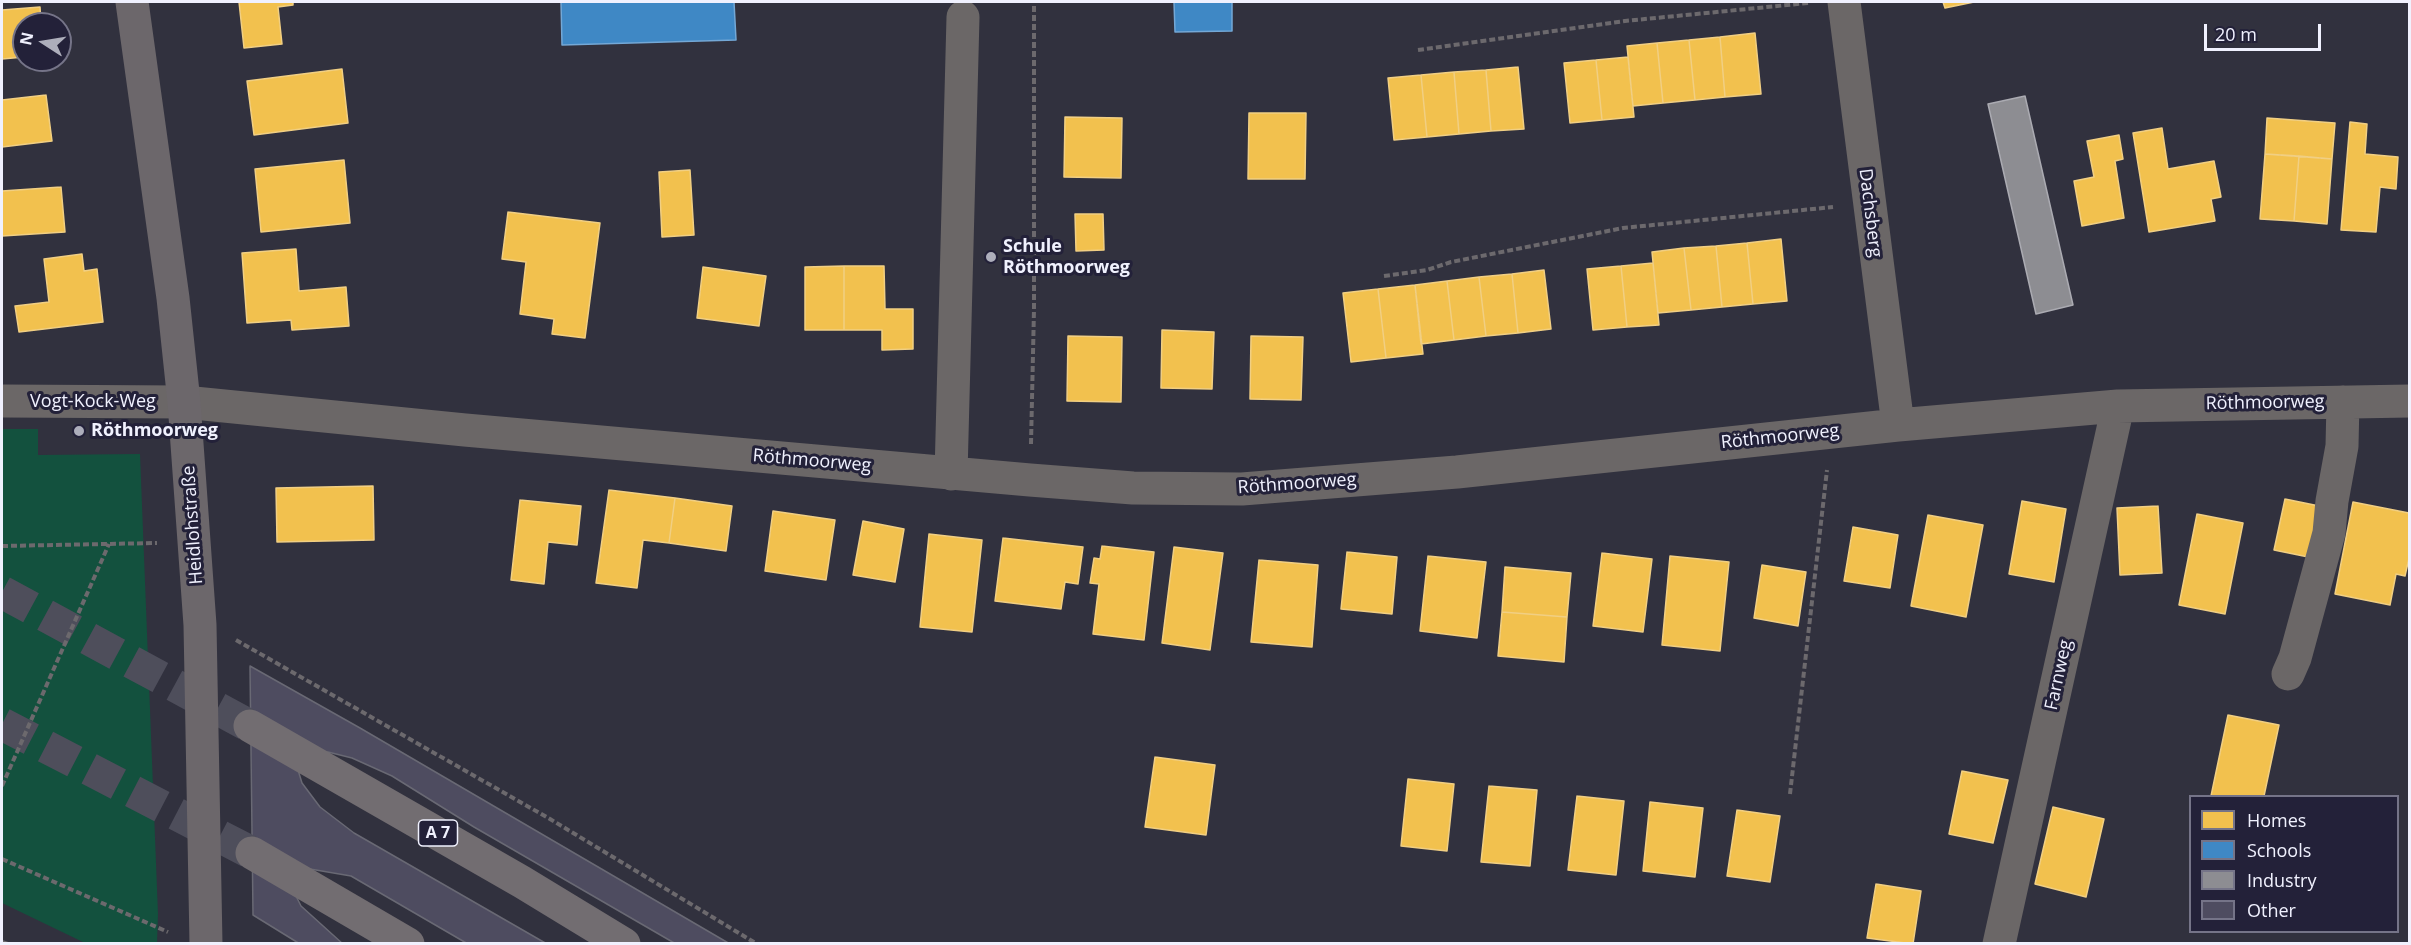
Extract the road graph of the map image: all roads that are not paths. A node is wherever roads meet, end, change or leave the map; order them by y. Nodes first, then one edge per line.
1 (132, 2) edge
2 (1844, 2) edge
3 (963, 17) dead end
4 (2409, 400) edge
5 (2, 401) edge
6 (184, 402) junction
7 (2343, 402) junction
8 (2118, 406) junction
9 (1898, 425) junction
10 (951, 474) junction
11 (2288, 674) dead end
12 (250, 726) tunnel mouth
13 (252, 853) tunnel mouth
14 (190, 940) edge
15 (408, 944) edge
16 (624, 944) edge
17 (1999, 944) edge

1 - 6 main road, Heidlohstraße
2 - 9 street, Dachsberg
3 - 10 street
4 - 7 street, Röthmoorweg
5 - 6 street, Vogt-Kock-Weg
6 - 10 street, Röthmoorweg
6 - 14 main road, Heidlohstraße
7 - 8 street, Röthmoorweg
7 - 11 street
8 - 9 street, Röthmoorweg
8 - 17 street, Farnweg
9 - 10 street, Röthmoorweg
12 - 16 highway, A 7
13 - 15 highway

